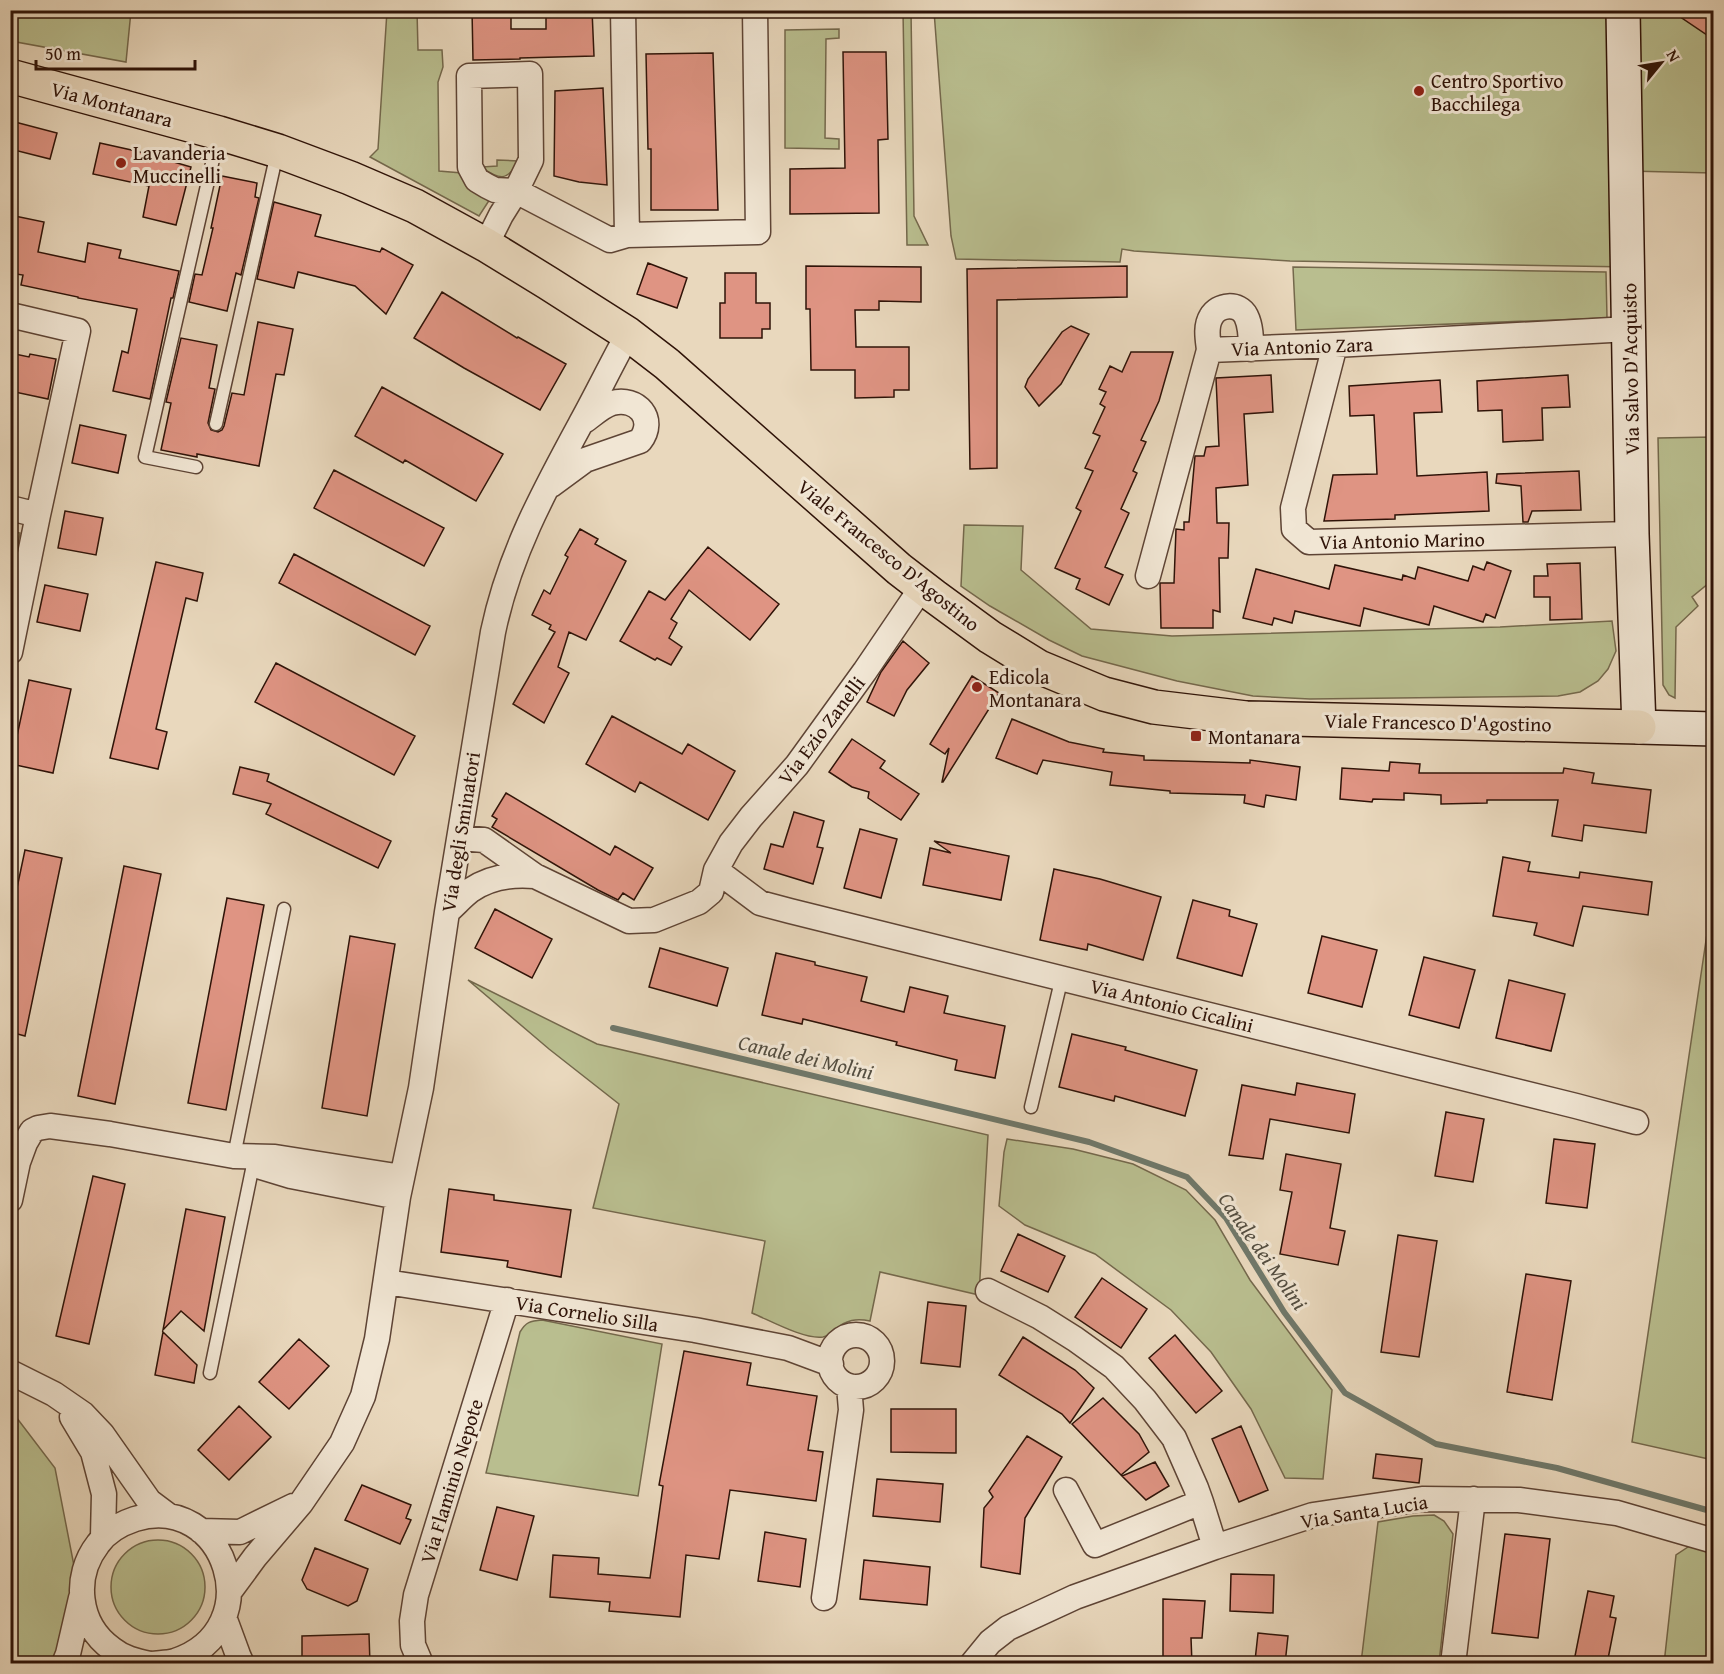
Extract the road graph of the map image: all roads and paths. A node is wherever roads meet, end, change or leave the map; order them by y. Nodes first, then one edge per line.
1 (623, 10) edge
2 (755, 10) edge
3 (1623, 10) edge
4 (10, 76) edge
5 (219, 133) junction
6 (278, 151) junction
7 (350, 178) joint
8 (516, 191) junction
9 (627, 235) junction
10 (486, 245) junction
11 (10, 315) edge
12 (1629, 329) junction
13 (628, 334) junction
14 (1335, 345) junction
15 (1251, 349) junction
16 (1209, 350) junction
17 (581, 423) junction
18 (216, 424) dead end
19 (196, 467) dead end
20 (543, 493) junction
21 (10, 508) edge
22 (38, 514) junction
23 (1632, 534) junction
24 (1148, 576) dead end
25 (922, 587) junction
26 (10, 652) edge
27 (1639, 727) junction
28 (1713, 729) edge
29 (460, 838) junction
30 (717, 870) junction
31 (535, 876) junction
32 (284, 909) dead end
33 (447, 912) junction
34 (1062, 978) junction
35 (1031, 1107) dead end
36 (1636, 1122) dead end
37 (247, 1159) junction
38 (400, 1187) junction
39 (10, 1200) edge
40 (386, 1282) junction
41 (988, 1291) dead end
42 (507, 1300) junction
43 (832, 1355) junction
44 (10, 1372) edge
45 (210, 1373) dead end
46 (857, 1386) junction
47 (54, 1394) junction
48 (1066, 1490) dead end
49 (1473, 1499) junction
50 (1201, 1502) junction
51 (301, 1503) junction
52 (169, 1516) junction
53 (201, 1532) junction
54 (103, 1536) junction
55 (1713, 1541) edge
56 (1215, 1547) junction
57 (230, 1591) junction
58 (81, 1596) junction
59 (824, 1598) dead end
60 (224, 1617) junction
61 (150, 1662) edge
62 (64, 1664) edge
63 (242, 1664) edge
64 (421, 1664) edge
65 (972, 1664) edge
66 (1453, 1664) edge

1 - 9 street
2 - 9 street
3 - 12 street, Via Salvo D'Acquisto
4 - 5 main road, Via Montanara
5 - 6 main road, Via Montanara
5 - 19 lane
6 - 7 main road, Via Montanara
6 - 18 lane
7 - 10 main road, Viale Francesco D'Agostino
8 - 8 street
8 - 9 street
8 - 10 street
10 - 13 main road, Viale Francesco D'Agostino
11 - 22 street
12 - 14 street, Via Antonio Zara
12 - 23 street, Via Salvo D'Acquisto
13 - 17 street, Via degli Sminatori
13 - 25 main road, Viale Francesco D'Agostino
14 - 15 street, Via Antonio Zara
14 - 23 street, Via Antonio Marino
15 - 16 street, Via Antonio Zara
15 - 16 street
16 - 24 street, Via Antonio Zara
17 - 20 street, Via degli Sminatori
17 - 20 street, Via degli Sminatori
20 - 29 street, Via degli Sminatori
21 - 22 street
22 - 26 street
23 - 27 street, Via Salvo D'Acquisto
25 - 27 main road, Viale Francesco D'Agostino
25 - 30 street, Via Ezio Zanelli
27 - 28 street, Viale Francesco D'Agostino
29 - 31 street
29 - 33 street, Via degli Sminatori
30 - 31 street
30 - 34 street, Via Antonio Cicalini
31 - 33 street
32 - 37 lane
33 - 38 street, Via degli Sminatori
34 - 35 lane
34 - 36 street, Via Antonio Cicalini
37 - 38 street
37 - 39 street
37 - 45 lane
38 - 40 street, Via degli Sminatori
40 - 42 street, Via Cornelio Silla
40 - 51 street, Via degli Sminatori
41 - 50 street
42 - 43 street, Via Cornelio Silla
42 - 64 street, Via Flaminio Nepote
43 - 46 street
43 - 46 street
44 - 47 street
46 - 59 street
47 - 52 street
47 - 54 street
48 - 50 street
49 - 55 street, Via Santa Lucia
49 - 56 street, Via Santa Lucia
49 - 66 street
50 - 56 street
51 - 53 street
51 - 57 street, Via degli Sminatori
52 - 53 street
52 - 54 street
53 - 57 street
54 - 58 street
56 - 65 street, Via Santa Lucia
57 - 60 street
58 - 61 street
58 - 62 street
60 - 61 street
60 - 63 street

